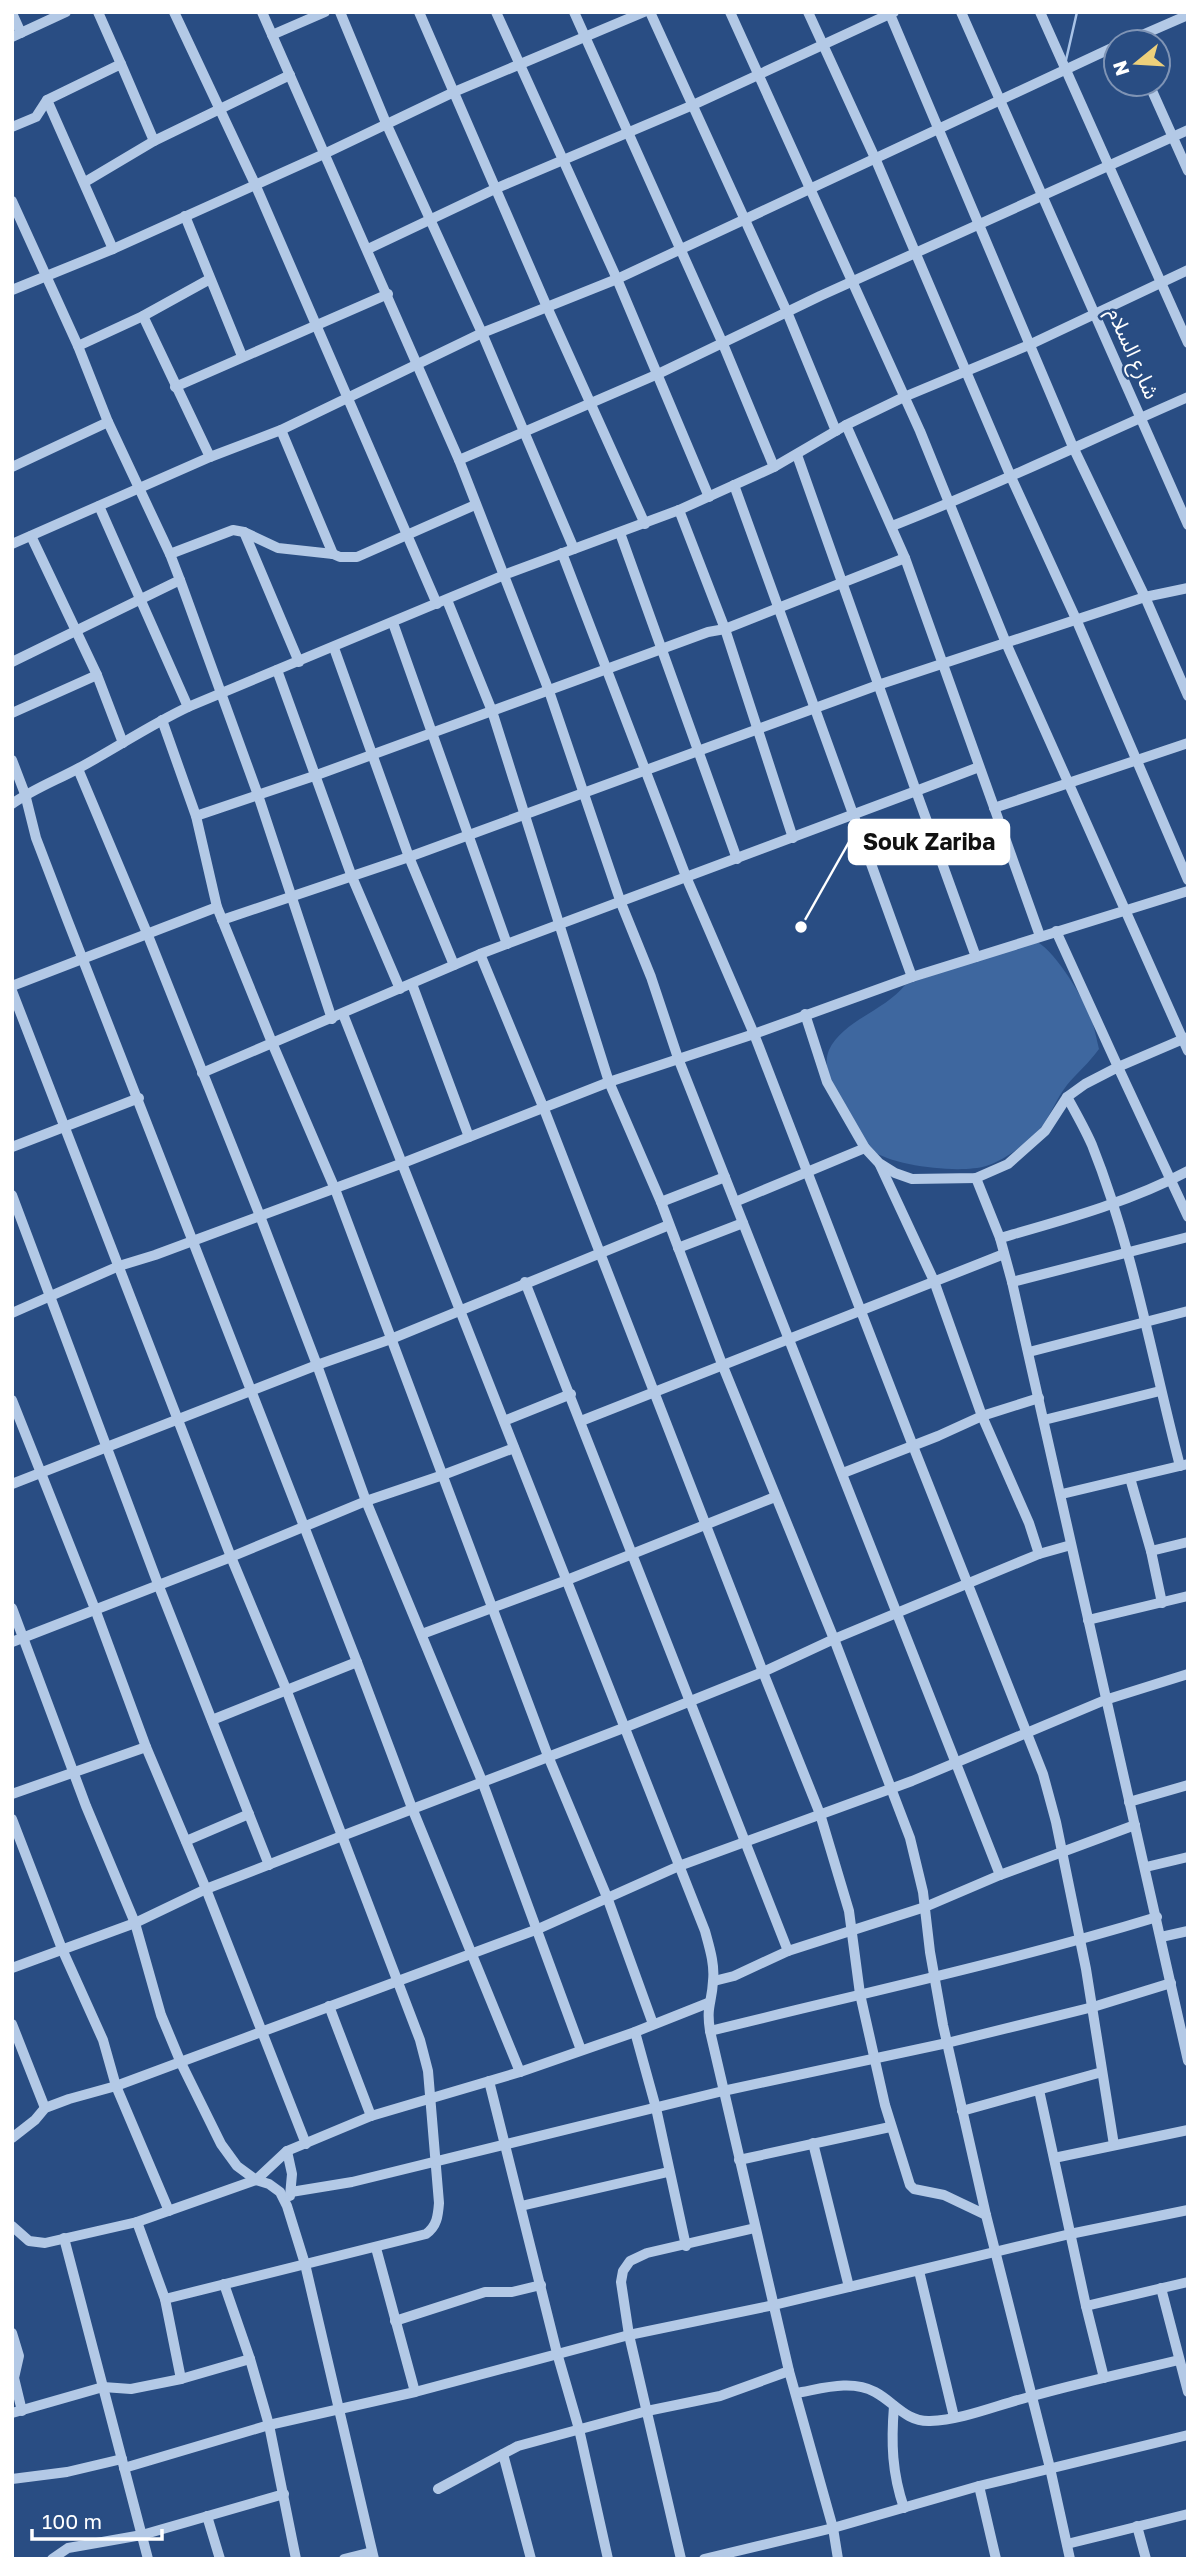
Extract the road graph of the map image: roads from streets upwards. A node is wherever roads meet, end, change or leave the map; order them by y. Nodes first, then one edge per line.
1 (66, 12) edge
2 (98, 12) edge
3 (174, 12) edge
4 (262, 12) edge
5 (325, 12) edge
6 (340, 12) edge
7 (419, 12) edge
8 (496, 12) edge
9 (574, 12) edge
10 (644, 12) edge
11 (650, 12) edge
12 (730, 12) edge
13 (808, 12) edge
14 (961, 12) edge
15 (1041, 12) edge
16 (12, 13) edge
17 (891, 13) edge
18 (1188, 15) edge
19 (1158, 28) edge
20 (16, 35) edge
21 (272, 35) junction
22 (585, 38) junction
23 (822, 45) junction
24 (1102, 52) edge
25 (121, 64) junction
26 (520, 65) junction
27 (1065, 69) junction
28 (758, 73) junction
29 (290, 75) junction
30 (454, 92) junction
31 (1155, 98) edge
32 (47, 100) junction
33 (1001, 101) junction
34 (692, 105) junction
35 (220, 108) junction
36 (386, 123) junction
37 (12, 127) edge
38 (938, 130) junction
39 (1188, 130) edge
40 (629, 132) junction
41 (1173, 136) junction
42 (155, 141) junction
43 (324, 154) junction
44 (876, 158) junction
45 (561, 159) junction
46 (1109, 167) junction
47 (1188, 172) edge
48 (85, 182) junction
49 (255, 184) junction
50 (497, 188) junction
51 (811, 188) junction
52 (1042, 197) junction
53 (13, 206) edge
54 (185, 216) junction
55 (743, 219) junction
56 (431, 220) junction
57 (978, 226) junction
58 (113, 249) junction
59 (368, 249) junction
60 (681, 249) junction
61 (916, 254) junction
62 (1188, 270) edge
63 (47, 276) junction
64 (210, 279) junction
65 (617, 279) junction
66 (851, 283) junction
67 (1160, 283) junction
68 (12, 290) edge
69 (388, 294) junction
70 (547, 307) junction
71 (787, 312) junction
72 (1096, 314) junction
73 (143, 316) junction
74 (316, 326) junction
75 (482, 333) junction
76 (1188, 343) edge
77 (723, 344) junction
78 (1030, 345) junction
79 (78, 346) junction
80 (242, 356) junction
81 (416, 363) junction
82 (967, 372) junction
83 (659, 374) junction
84 (175, 387) junction
85 (904, 397) junction
86 (1188, 397) edge
87 (348, 398) junction
88 (591, 404) junction
89 (1142, 417) junction
90 (108, 422) junction
91 (841, 428) junction
92 (281, 430) junction
93 (525, 432) junction
94 (1073, 447) junction
95 (797, 455) junction
96 (210, 457) junction
97 (459, 460) junction
98 (12, 467) edge
99 (774, 467) junction
100 (1011, 477) junction
101 (734, 485) junction
102 (140, 487) junction
103 (709, 496) junction
104 (950, 503) junction
105 (475, 505) junction
106 (99, 506) junction
107 (679, 510) junction
108 (645, 524) junction
109 (1188, 525) edge
110 (892, 526) junction
111 (244, 532) junction
112 (620, 533) junction
113 (407, 534) junction
114 (31, 536) junction
115 (12, 544) edge
116 (575, 549) junction
117 (562, 553) junction
118 (170, 554) junction
119 (333, 554) junction
120 (905, 558) junction
121 (504, 575) junction
122 (180, 580) junction
123 (841, 584) junction
124 (1188, 588) edge
125 (1145, 597) junction
126 (139, 600) junction
127 (442, 602) junction
128 (778, 608) junction
129 (1076, 619) junction
130 (393, 624) junction
131 (725, 629) junction
132 (76, 631) junction
133 (1006, 643) junction
134 (334, 648) junction
135 (662, 649) junction
136 (12, 662) edge
137 (299, 662) junction
138 (942, 664) junction
139 (277, 670) junction
140 (607, 670) junction
141 (97, 675) junction
142 (878, 685) junction
143 (549, 691) junction
144 (221, 693) junction
145 (1188, 696) edge
146 (188, 707) junction
147 (815, 708) junction
148 (492, 711) junction
149 (12, 713) edge
150 (162, 720) junction
151 (758, 727) junction
152 (431, 733) junction
153 (123, 743) junction
154 (1188, 743) edge
155 (699, 751) junction
156 (372, 754) junction
157 (12, 760) edge
158 (1137, 761) junction
159 (979, 767) junction
160 (78, 769) junction
161 (644, 771) junction
162 (314, 776) junction
163 (1070, 784) junction
164 (916, 791) junction
165 (585, 793) junction
166 (26, 794) junction
167 (258, 795) junction
168 (12, 804) edge
169 (994, 808) junction
170 (525, 814) junction
171 (853, 815) junction
172 (196, 816) junction
173 (466, 835) junction
174 (793, 838) junction
175 (409, 857) junction
176 (737, 859) junction
177 (352, 877) junction
178 (687, 878) junction
179 (1188, 880) edge
180 (1188, 891) edge
181 (291, 898) junction
182 (621, 903) junction
183 (217, 907) junction
184 (1126, 910) junction
185 (222, 920) junction
186 (559, 926) junction
187 (1056, 930) junction
188 (148, 933) junction
189 (1040, 936) junction
190 (507, 944) junction
191 (480, 954) junction
192 (82, 957) junction
193 (976, 957) junction
194 (454, 965) junction
195 (912, 977) junction
196 (412, 984) junction
197 (12, 986) edge
198 (400, 989) junction
199 (12, 991) edge
200 (805, 1014) junction
201 (338, 1016) junction
202 (754, 1034) junction
203 (1185, 1038) edge
204 (272, 1045) junction
205 (1188, 1051) edge
206 (678, 1058) junction
207 (1118, 1067) junction
208 (202, 1073) junction
209 (609, 1082) junction
210 (1068, 1097) junction
211 (139, 1098) junction
212 (544, 1109) junction
213 (66, 1126) junction
214 (469, 1137) junction
215 (12, 1147) edge
216 (865, 1148) junction
217 (403, 1163) junction
218 (879, 1163) junction
219 (1188, 1171) edge
220 (806, 1174) junction
221 (725, 1177) junction
222 (976, 1178) junction
223 (1170, 1180) junction
224 (335, 1189) junction
225 (12, 1195) edge
226 (661, 1202) junction
227 (735, 1202) junction
228 (1111, 1202) junction
229 (260, 1216) junction
230 (1188, 1217) edge
231 (743, 1223) junction
232 (669, 1225) junction
233 (1188, 1237) edge
234 (1000, 1238) junction
235 (192, 1242) junction
236 (678, 1248) junction
237 (600, 1253) junction
238 (1126, 1253) junction
239 (1004, 1254) junction
240 (119, 1266) junction
241 (934, 1281) junction
242 (525, 1282) junction
243 (1012, 1282) junction
244 (50, 1298) junction
245 (460, 1310) junction
246 (860, 1311) junction
247 (1188, 1311) edge
248 (12, 1312) edge
249 (1146, 1322) junction
250 (788, 1338) junction
251 (391, 1339) junction
252 (1029, 1352) junction
253 (317, 1364) junction
254 (722, 1364) junction
255 (251, 1390) junction
256 (1160, 1391) junction
257 (654, 1394) junction
258 (571, 1395) junction
259 (1039, 1398) junction
260 (12, 1400) edge
261 (982, 1416) junction
262 (179, 1419) junction
263 (1044, 1420) junction
264 (504, 1421) junction
265 (581, 1421) junction
266 (913, 1446) junction
267 (106, 1448) junction
268 (514, 1448) junction
269 (1184, 1465) edge
270 (42, 1473) junction
271 (843, 1474) junction
272 (443, 1475) junction
273 (1130, 1478) junction
274 (12, 1485) edge
275 (1062, 1494) junction
276 (775, 1497) junction
277 (366, 1501) junction
278 (705, 1525) junction
279 (304, 1527) junction
280 (1188, 1542) edge
281 (1071, 1545) junction
282 (1151, 1551) junction
283 (633, 1554) junction
284 (1039, 1554) junction
285 (231, 1557) junction
286 (566, 1580) junction
287 (158, 1584) junction
288 (967, 1585) junction
289 (1188, 1596) edge
290 (1162, 1603) junction
291 (12, 1608) edge
292 (493, 1608) junction
293 (95, 1609) junction
294 (897, 1614) junction
295 (1088, 1620) junction
296 (422, 1634) junction
297 (23, 1637) junction
298 (834, 1639) junction
299 (12, 1642) edge
300 (357, 1662) junction
301 (763, 1672) junction
302 (1188, 1674) edge
303 (286, 1689) junction
304 (1105, 1700) junction
305 (691, 1701) junction
306 (212, 1720) junction
307 (626, 1727) junction
308 (1028, 1734) junction
309 (146, 1747) junction
310 (548, 1756) junction
311 (955, 1763) junction
312 (73, 1771) junction
313 (482, 1781) junction
314 (1188, 1785) edge
315 (892, 1789) junction
316 (12, 1794) edge
317 (1129, 1802) junction
318 (412, 1808) junction
319 (249, 1814) junction
320 (820, 1814) junction
321 (12, 1819) edge
322 (1135, 1825) junction
323 (342, 1836) junction
324 (186, 1841) junction
325 (746, 1842) junction
326 (1060, 1854) junction
327 (1188, 1857) edge
328 (269, 1865) junction
329 (679, 1866) junction
330 (1146, 1867) junction
331 (1000, 1875) junction
332 (206, 1889) junction
333 (607, 1897) junction
334 (925, 1907) junction
335 (1157, 1917) junction
336 (135, 1923) junction
337 (538, 1929) junction
338 (851, 1930) junction
339 (1188, 1931) edge
340 (1161, 1937) junction
341 (1079, 1941) junction
342 (62, 1949) junction
343 (788, 1951) junction
344 (472, 1953) junction
345 (12, 1968) edge
346 (934, 1979) junction
347 (397, 1982) junction
348 (713, 1982) junction
349 (1171, 1983) junction
350 (860, 1994) junction
351 (708, 2003) junction
352 (329, 2006) junction
353 (1093, 2007) junction
354 (12, 2024) edge
355 (653, 2024) junction
356 (261, 2031) junction
357 (710, 2031) junction
358 (635, 2032) junction
359 (947, 2043) junction
360 (581, 2050) junction
361 (874, 2058) junction
362 (1188, 2061) edge
363 (181, 2063) junction
364 (520, 2072) junction
365 (1102, 2072) junction
366 (489, 2081) junction
367 (116, 2087) junction
368 (1039, 2090) junction
369 (723, 2091) junction
370 (429, 2097) junction
371 (45, 2108) junction
372 (656, 2108) junction
373 (962, 2111) junction
374 (371, 2116) junction
375 (890, 2127) junction
376 (1188, 2130) edge
377 (12, 2138) edge
378 (813, 2143) junction
379 (306, 2144) junction
380 (1114, 2145) junction
381 (506, 2146) junction
382 (288, 2151) junction
383 (1054, 2158) junction
384 (435, 2160) junction
385 (739, 2160) junction
386 (668, 2172) junction
387 (256, 2180) junction
388 (291, 2192) junction
389 (287, 2206) junction
390 (521, 2206) junction
391 (1188, 2210) edge
392 (169, 2211) junction
393 (986, 2215) junction
394 (137, 2222) junction
395 (12, 2226) edge
396 (755, 2228) junction
397 (1070, 2234) junction
398 (64, 2238) junction
399 (686, 2246) junction
400 (376, 2248) junction
401 (996, 2252) junction
402 (305, 2264) junction
403 (919, 2271) junction
404 (1188, 2282) edge
405 (224, 2284) junction
406 (541, 2285) junction
407 (849, 2287) junction
408 (1161, 2288) junction
409 (164, 2299) junction
410 (774, 2305) junction
411 (1086, 2306) junction
412 (395, 2321) junction
413 (12, 2333) edge
414 (629, 2336) junction
415 (557, 2353) junction
416 (250, 2359) junction
417 (1179, 2360) junction
418 (789, 2371) junction
419 (1104, 2378) junction
420 (181, 2379) junction
421 (103, 2387) junction
422 (415, 2392) junction
423 (1188, 2392) edge
424 (796, 2393) junction
425 (1032, 2396) junction
426 (894, 2406) junction
427 (338, 2410) junction
428 (647, 2411) junction
429 (17, 2412) edge
430 (954, 2417) junction
431 (269, 2425) junction
432 (579, 2429) junction
433 (1188, 2435) edge
434 (503, 2454) junction
435 (123, 2463) junction
436 (1050, 2468) junction
437 (12, 2479) edge
438 (979, 2486) junction
439 (438, 2489) dead end
440 (284, 2494) junction
441 (904, 2508) junction
442 (1188, 2514) edge
443 (206, 2516) junction
444 (1137, 2526) junction
445 (833, 2528) junction
446 (142, 2535) junction
447 (1067, 2544) junction
448 (70, 2553) edge
449 (373, 2555) edge
450 (52, 2559) edge
451 (148, 2559) edge
452 (220, 2559) edge
453 (296, 2559) edge
454 (344, 2559) edge
455 (531, 2559) edge
456 (608, 2559) edge
457 (681, 2559) edge
458 (704, 2559) edge
459 (838, 2559) edge
460 (996, 2559) edge
461 (1070, 2559) edge
462 (1146, 2559) edge

1 - 20 street
2 - 25 street
3 - 35 street
4 - 21 street
5 - 21 street
6 - 36 street
7 - 30 street
8 - 26 street
9 - 22 street
10 - 22 street
11 - 34 street
12 - 28 street
13 - 23 street
14 - 33 street, شارع السلام
15 - 27 street
16 - 20 street
17 - 23 street
17 - 38 street
18 - 19 street
21 - 29 street
22 - 26 street
22 - 40 street
23 - 28 street
23 - 44 street
24 - 27 street
25 - 32 street
25 - 42 street
26 - 30 street
26 - 45 street
27 - 33 street
27 - 46 street
28 - 34 street
28 - 51 street
29 - 35 street
29 - 43 street
30 - 36 street
30 - 50 street
31 - 41 street
32 - 37 street
32 - 48 street
33 - 38 street
33 - 52 street, شارع السلام
34 - 40 street
34 - 55 street
35 - 42 street
35 - 49 street
36 - 43 street
36 - 56 street
38 - 44 street
38 - 57 street
39 - 41 street
40 - 45 street
40 - 60 street
41 - 46 street
41 - 47 street
42 - 48 street
43 - 49 street
43 - 59 street
44 - 51 street
44 - 61 street
45 - 50 street
45 - 65 street
46 - 52 street
46 - 67 street
48 - 58 street
49 - 54 street
49 - 74 street
50 - 56 street
50 - 70 street
51 - 55 street
51 - 66 street
52 - 57 street
52 - 72 street, شارع السلام
53 - 63 street
54 - 58 street
54 - 64 street
55 - 60 street
55 - 71 street
56 - 59 street
56 - 75 street
57 - 61 street
57 - 78 street
58 - 63 street
59 - 69 street
60 - 65 street
60 - 77 street
61 - 66 street
61 - 82 street
62 - 67 street
63 - 68 street
63 - 79 street
64 - 73 street
64 - 80 street
65 - 70 street
65 - 83 street
66 - 71 street
66 - 85 street
67 - 72 street
67 - 76 street
69 - 74 street
69 - 81 street
70 - 75 street
70 - 88 street
71 - 77 street
71 - 91 street
72 - 78 street
72 - 89 street, شارع السلام
73 - 79 street
73 - 84 street
74 - 80 street
74 - 87 street
75 - 81 street
75 - 93 street
77 - 83 street
77 - 99 street
78 - 82 street
78 - 94 street
79 - 90 street
80 - 84 street
81 - 87 street
81 - 97 street
82 - 85 street
82 - 100 street
83 - 88 street
83 - 103 street
84 - 96 street
85 - 91 street
85 - 104 street
86 - 89 street
87 - 92 street
87 - 113 street
88 - 93 street
88 - 108 street
89 - 94 street
89 - 109 street, شارع السلام
90 - 98 street
90 - 102 street
91 - 95 street
91 - 110 street
92 - 96 street
92 - 119 street
93 - 97 street
93 - 116 street
94 - 100 street
94 - 125 street
95 - 99 street
95 - 123 street
96 - 102 street
97 - 105 street
99 - 101 street
100 - 104 street
100 - 129 street
101 - 103 street
101 - 128 street
102 - 106 street
102 - 118 street
103 - 107 street
104 - 110 street
104 - 133 street
105 - 113 street
105 - 121 street
106 - 114 street
106 - 126 street
107 - 108 street
107 - 131 street
108 - 112 street
110 - 120 street
111 - 118 street
111 - 119 street
111 - 137 street
112 - 116 street
112 - 135 street
113 - 119 street
113 - 127 street
114 - 115 street
114 - 132 street
116 - 117 street
117 - 121 street
117 - 140 street
118 - 122 street
120 - 123 street
120 - 138 street
121 - 127 street
121 - 143 street
122 - 126 street
122 - 144 street
123 - 128 street
123 - 142 street
124 - 125 street
125 - 129 street
125 - 145 street
126 - 132 street
126 - 146 street
127 - 130 street
127 - 148 street
128 - 131 street
128 - 147 street
129 - 133 street
129 - 158 street
130 - 134 street
130 - 152 street
131 - 135 street
131 - 151 street
132 - 136 street
132 - 141 street
133 - 138 street
133 - 163 street
134 - 137 street
134 - 156 street
135 - 140 street
135 - 155 street
137 - 139 street
138 - 142 street
138 - 159 street
139 - 144 street
139 - 162 street
140 - 143 street
140 - 161 street
141 - 149 street
141 - 153 street
142 - 147 street
142 - 164 street
143 - 148 street
143 - 165 street
144 - 146 street
144 - 167 street
146 - 150 street
147 - 151 street
147 - 171 street
148 - 152 street
148 - 170 street
150 - 153 street
150 - 172 street
151 - 155 street
151 - 174 street
152 - 156 street
152 - 173 street
153 - 160 street
154 - 158 street
155 - 161 street
155 - 176 street
156 - 162 street
156 - 175 street
157 - 166 street
158 - 163 street
158 - 179 street
159 - 164 street
159 - 169 street
160 - 166 street
160 - 188 street
161 - 165 street
161 - 178 street
162 - 167 street
162 - 177 street
163 - 169 street
163 - 184 street
164 - 171 street
164 - 193 street
165 - 170 street
165 - 182 street
166 - 168 street
166 - 192 street
167 - 172 street
167 - 181 street
169 - 189 street
170 - 173 street
170 - 186 street
171 - 174 street
171 - 195 street
172 - 183 street
173 - 175 street
173 - 190 street
174 - 176 street
175 - 177 street
175 - 194 street
176 - 178 street
177 - 181 street
177 - 198 street
178 - 182 street
178 - 202 street
180 - 184 street
181 - 185 street
181 - 201 street
182 - 186 street
182 - 206 street
183 - 185 street
183 - 188 street
184 - 187 street
184 - 203 street
185 - 204 street
186 - 190 street
186 - 209 street
187 - 189 street
187 - 207 street
188 - 192 street
188 - 208 street
189 - 193 street
190 - 191 street
191 - 194 street
191 - 212 street
192 - 197 street
192 - 211 street
193 - 195 street
194 - 196 street
195 - 200 street
196 - 198 street
196 - 214 street
198 - 201 street
199 - 213 street
200 - 202 street
200 - 216 street
201 - 204 street
201 - 217 street
202 - 206 street
202 - 220 street
203 - 205 street
203 - 207 street
204 - 208 street
204 - 224 street
206 - 209 street
206 - 221 street
207 - 210 street
207 - 223 street
208 - 229 street
209 - 212 street
209 - 226 street
210 - 222 street
210 - 228 street
211 - 213 street
211 - 235 street
212 - 214 street
212 - 237 street
213 - 215 street
213 - 240 street
214 - 217 street
216 - 218 street
216 - 220 street
217 - 224 street
217 - 245 street
218 - 222 street
218 - 241 street
219 - 223 street
220 - 227 street
220 - 246 street
221 - 226 street
221 - 227 street
222 - 234 street
223 - 228 street
223 - 230 street
224 - 229 street
224 - 251 street
225 - 244 street
226 - 232 street
227 - 231 street
228 - 234 street
228 - 238 street
229 - 235 street
229 - 253 street
231 - 236 street
231 - 250 street
232 - 236 street
232 - 237 street
233 - 238 street
234 - 239 street
235 - 240 street
235 - 255 street
236 - 254 street
237 - 242 street
237 - 257 street
238 - 243 street
238 - 249 street
239 - 241 street
239 - 243 street
240 - 244 street
240 - 262 street
241 - 246 street
241 - 261 street
242 - 245 street
242 - 258 street
243 - 252 street
244 - 248 street
244 - 267 street
245 - 251 street
245 - 264 street
246 - 250 street
246 - 266 street
247 - 249 street
249 - 252 street
249 - 256 street
250 - 254 street
250 - 271 street
251 - 253 street
251 - 272 street
252 - 259 street
253 - 255 street
253 - 277 street
254 - 257 street
254 - 276 street
255 - 262 street
255 - 279 street
256 - 263 street
256 - 269 street
257 - 265 street
257 - 278 street
258 - 264 street
258 - 265 street
259 - 261 street
259 - 263 street
260 - 270 street
261 - 266 street
261 - 284 street
262 - 267 street
262 - 285 street
263 - 275 street
264 - 268 street
265 - 283 street
266 - 271 street
266 - 288 street
267 - 270 street
267 - 287 street
268 - 272 street
268 - 286 street
269 - 273 street
270 - 274 street
270 - 293 street
271 - 294 street
272 - 277 street
272 - 292 street
273 - 275 street
273 - 282 street
275 - 281 street
276 - 278 street
276 - 298 street
277 - 279 street
277 - 296 street
278 - 283 street
278 - 301 street
279 - 285 street
279 - 300 street
280 - 282 street
281 - 284 street
281 - 295 street
282 - 290 street
283 - 286 street
283 - 305 street
284 - 288 street
285 - 287 street
285 - 303 street
286 - 292 street
286 - 307 street
287 - 293 street
287 - 306 street
288 - 294 street
288 - 308 street
289 - 290 street
290 - 295 street
291 - 297 street
292 - 296 street
292 - 310 street
293 - 297 street
293 - 309 street
294 - 298 street
294 - 311 street
295 - 304 street
296 - 313 street
297 - 299 street
297 - 312 street
298 - 301 street
298 - 315 street
300 - 303 street
300 - 318 street
301 - 305 street
301 - 320 street
302 - 304 street
303 - 306 street
303 - 323 street
304 - 308 street
304 - 317 street
305 - 307 street
305 - 325 street
306 - 319 street
307 - 310 street
307 - 329 street
308 - 311 street
308 - 326 street
309 - 312 street
309 - 324 street
310 - 313 street
310 - 333 street
311 - 315 street
311 - 331 street
312 - 316 street
312 - 336 street
313 - 318 street
313 - 337 street
314 - 317 street
315 - 320 street
315 - 334 street
317 - 322 street
318 - 323 street
318 - 344 street
319 - 324 street
319 - 328 street
320 - 325 street
320 - 338 street
321 - 342 street
322 - 326 street
322 - 330 street
323 - 328 street
323 - 347 street
324 - 332 street
325 - 329 street
325 - 343 street
326 - 331 street
326 - 341 street
327 - 330 street
328 - 332 street
329 - 333 street
329 - 348 street
330 - 335 street
331 - 334 street
332 - 336 street
332 - 356 street
333 - 337 street
333 - 355 street
334 - 338 street
334 - 346 street
335 - 340 street
335 - 341 street
336 - 342 street
336 - 363 street
337 - 344 street
337 - 360 street
338 - 343 street
338 - 350 street
339 - 340 street
340 - 349 street
341 - 346 street
341 - 353 street
342 - 345 street
342 - 367 street
343 - 348 street
344 - 347 street
344 - 364 street
346 - 350 street
346 - 359 street
347 - 352 street
347 - 370 street
348 - 351 street
349 - 353 street
349 - 362 street
350 - 357 street
350 - 361 street
351 - 355 street
351 - 357 street
352 - 356 street
352 - 374 street
353 - 359 street
353 - 365 street
354 - 371 street
355 - 358 street
356 - 363 street
356 - 379 street
357 - 369 street
358 - 360 street
358 - 372 street
359 - 361 street
359 - 373 street
360 - 364 street
361 - 369 street
361 - 375 street
363 - 367 street
363 - 387 street
364 - 366 street
365 - 368 street
365 - 380 street
366 - 370 street
366 - 381 street
367 - 371 street
367 - 392 street
368 - 373 street
368 - 383 street
369 - 372 street
369 - 385 street
370 - 374 street
370 - 384 street
371 - 377 street
372 - 381 street
372 - 386 street
373 - 393 street
374 - 379 street
375 - 378 street
375 - 393 street
376 - 380 street
378 - 385 street
378 - 407 street
379 - 382 street
380 - 383 street
381 - 384 street
381 - 390 street
382 - 387 street
382 - 388 street
383 - 397 street
384 - 388 street
384 - 400 street
385 - 396 street
386 - 390 street
386 - 399 street
387 - 389 street
387 - 392 street
388 - 389 street
389 - 402 street
390 - 406 street
391 - 397 street
392 - 394 street
393 - 401 street
394 - 398 street
394 - 409 street
395 - 398 street
396 - 399 street
396 - 410 street
397 - 401 street
397 - 411 street
398 - 421 street
399 - 414 street
400 - 402 street
400 - 412 street
401 - 403 street
401 - 425 street
402 - 405 street
402 - 427 street
403 - 407 street
403 - 430 street
404 - 408 street
405 - 409 street
405 - 416 street
406 - 412 street
406 - 415 street
407 - 410 street
408 - 411 street
408 - 417 street
409 - 420 street
410 - 414 street
410 - 418 street
411 - 419 street
412 - 422 street
413 - 429 street
414 - 415 street
414 - 428 street
415 - 422 street
415 - 432 street
416 - 420 street
416 - 431 street
417 - 419 street
417 - 423 street
418 - 424 street
418 - 428 street
419 - 425 street
420 - 421 street
421 - 429 street
421 - 435 street
422 - 427 street
424 - 426 street
424 - 445 street
425 - 430 street
425 - 436 street
426 - 430 street
426 - 441 street
427 - 431 street
427 - 449 street
428 - 432 street
428 - 457 street
431 - 435 street
431 - 440 street
432 - 434 street
432 - 456 street
433 - 436 street
434 - 439 street
434 - 455 street
435 - 437 street
435 - 446 street
436 - 438 street
436 - 447 street
438 - 441 street
438 - 460 street
440 - 443 street
440 - 453 street
441 - 445 street
442 - 444 street
443 - 446 street
443 - 452 street
444 - 447 street
444 - 462 street
445 - 458 street
445 - 459 street
446 - 448 street
446 - 451 street
447 - 461 street
448 - 450 street
449 - 454 street

